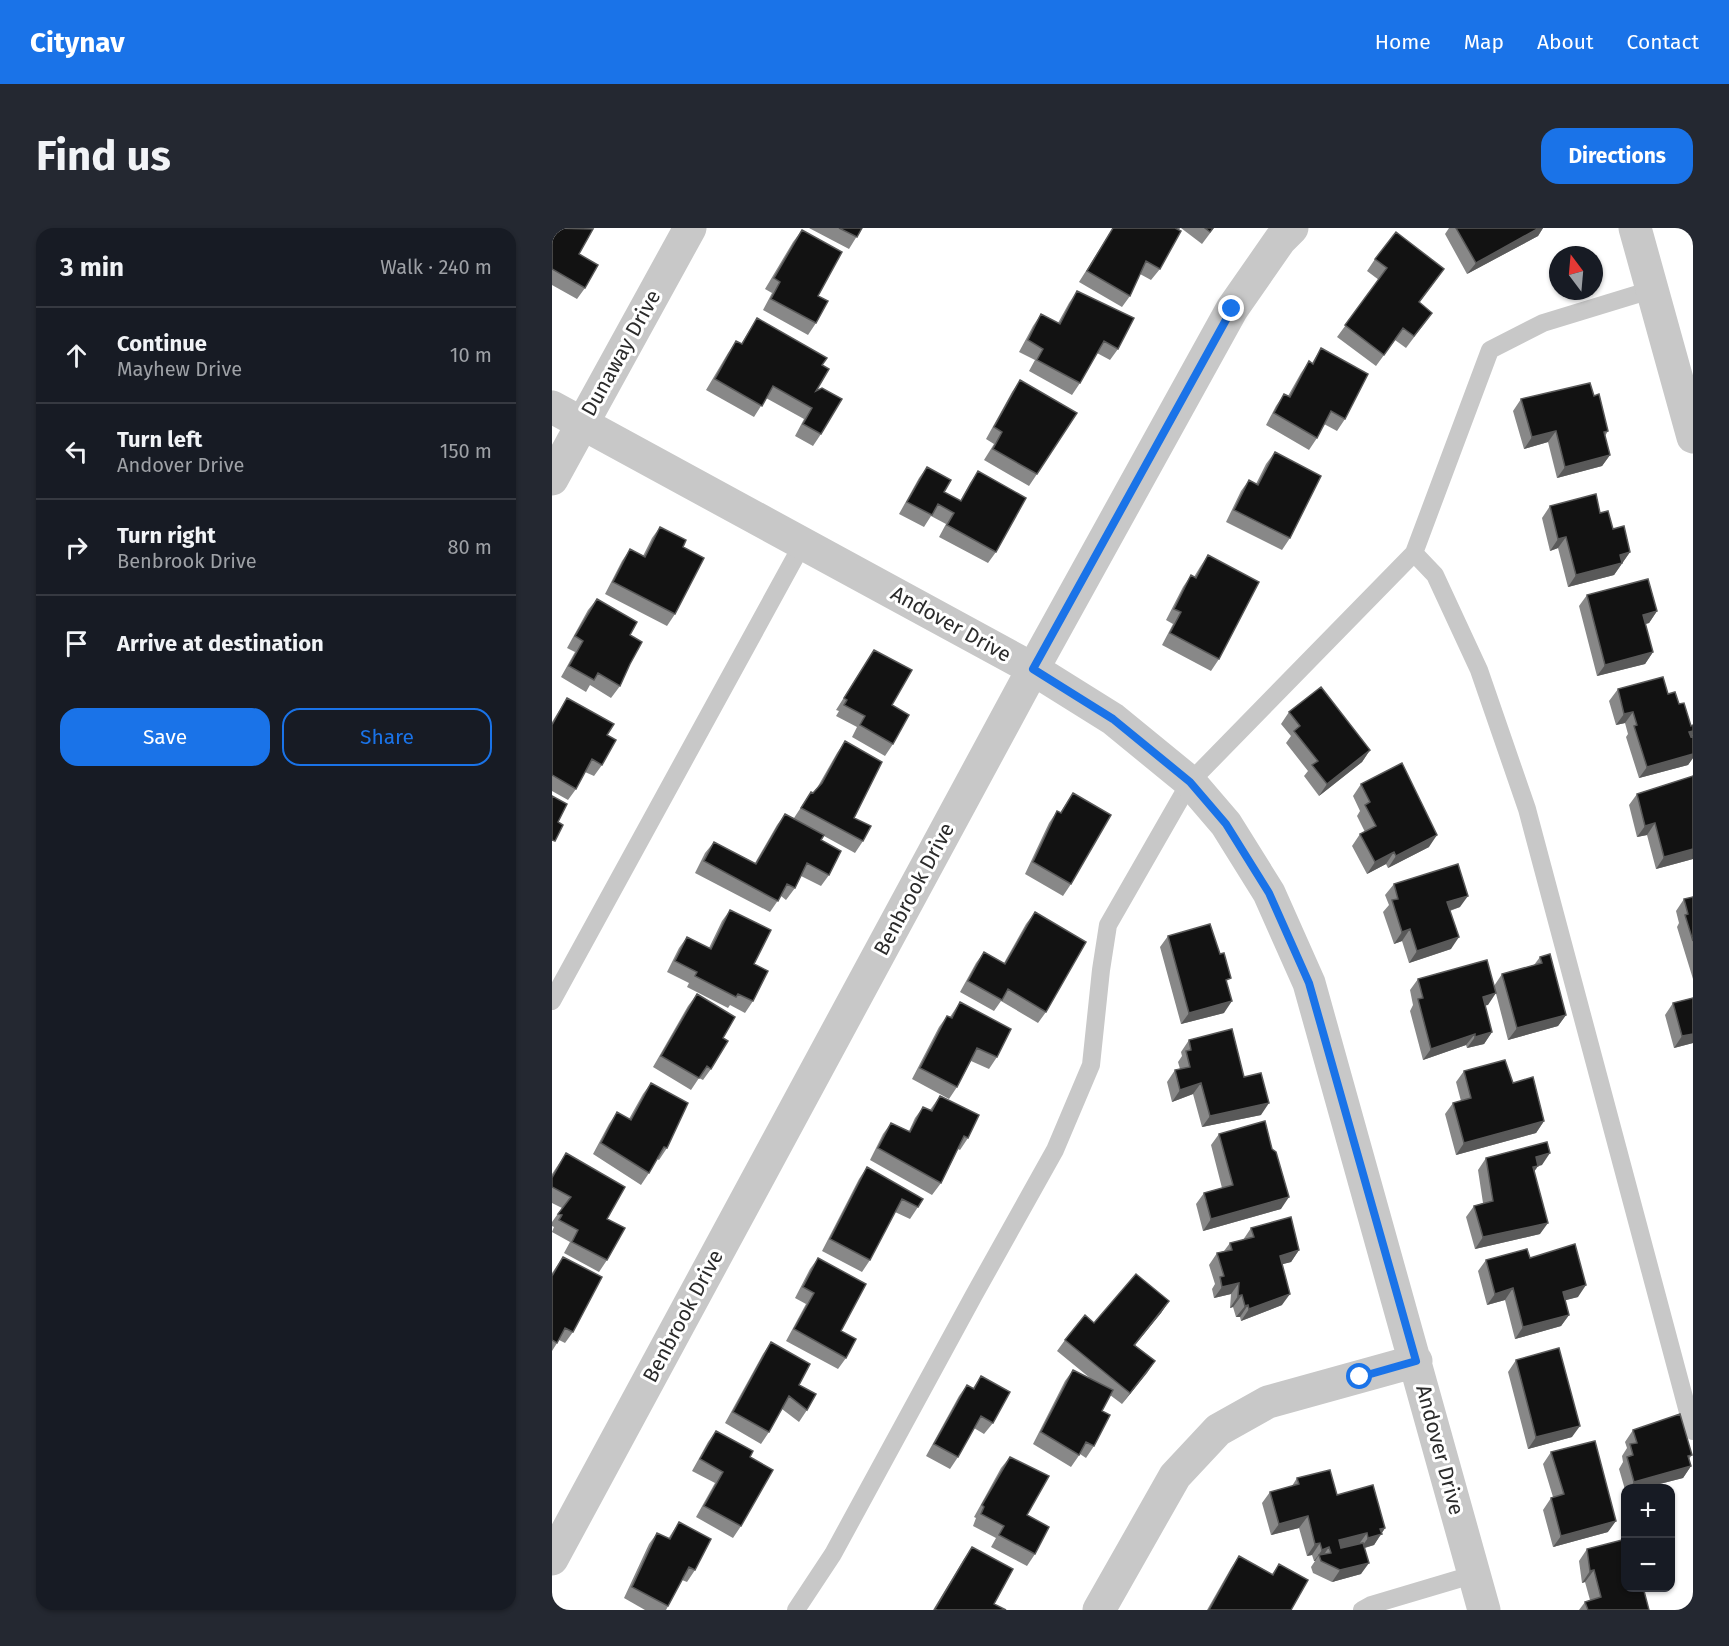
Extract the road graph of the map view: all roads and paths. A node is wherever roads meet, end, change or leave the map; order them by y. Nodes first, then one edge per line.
1 (690, 228) edge
2 (1292, 228) edge
3 (1635, 228) edge
4 (1651, 290) junction
5 (552, 407) edge
6 (582, 424) junction
7 (1693, 437) edge
8 (552, 478) edge
9 (803, 543) junction
10 (1414, 553) junction
11 (1033, 669) junction
12 (1190, 782) junction
13 (552, 1001) edge
14 (1416, 1361) junction
15 (1693, 1431) edge
16 (552, 1558) edge
17 (1474, 1574) junction
18 (796, 1610) edge
19 (1099, 1610) edge
20 (1362, 1610) edge
21 (1484, 1610) edge

1 - 6 street, Dunaway Drive
2 - 11 street, Benbrook Drive
3 - 4 street
4 - 7 street
4 - 10 lane
5 - 6 street, Andover Drive
6 - 8 street, Dunaway Drive
6 - 9 street, Andover Drive
9 - 11 street, Andover Drive
9 - 13 lane
10 - 12 lane
10 - 15 lane
11 - 12 street, Andover Drive
11 - 16 street, Benbrook Drive
12 - 14 street, Andover Drive
12 - 18 lane
14 - 17 street, Andover Drive
14 - 19 street
17 - 20 lane
17 - 21 street, Andover Drive

